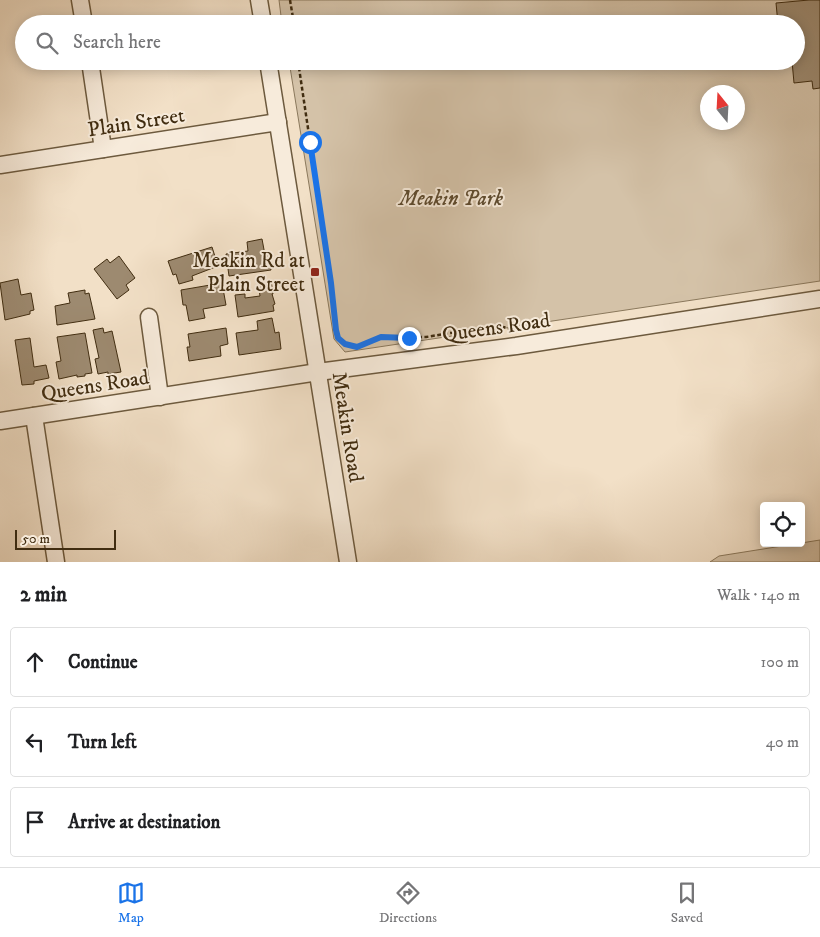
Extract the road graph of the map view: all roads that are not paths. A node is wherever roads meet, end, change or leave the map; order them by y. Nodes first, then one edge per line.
1 (80, 0) edge
2 (259, 0) edge
3 (82, 15) edge
4 (262, 15) edge
5 (91, 70) edge
6 (269, 70) edge
7 (278, 122) junction
8 (103, 149) junction
9 (0, 165) edge
10 (820, 300) edge
11 (150, 317) dead end
12 (318, 372) junction
13 (160, 397) junction
14 (34, 416) junction
15 (0, 421) edge
16 (56, 562) edge
17 (348, 562) edge

1 - 3 street
2 - 4 street
5 - 8 street
6 - 7 street, Meakin Road
7 - 8 street, Plain Street
7 - 12 street, Meakin Road
8 - 9 street, Plain Street
10 - 12 street, Queens Road
11 - 13 street
12 - 13 street, Queens Road
12 - 17 street, Meakin Road
13 - 14 street, Queens Road
14 - 15 street, Queens Road
14 - 16 street

